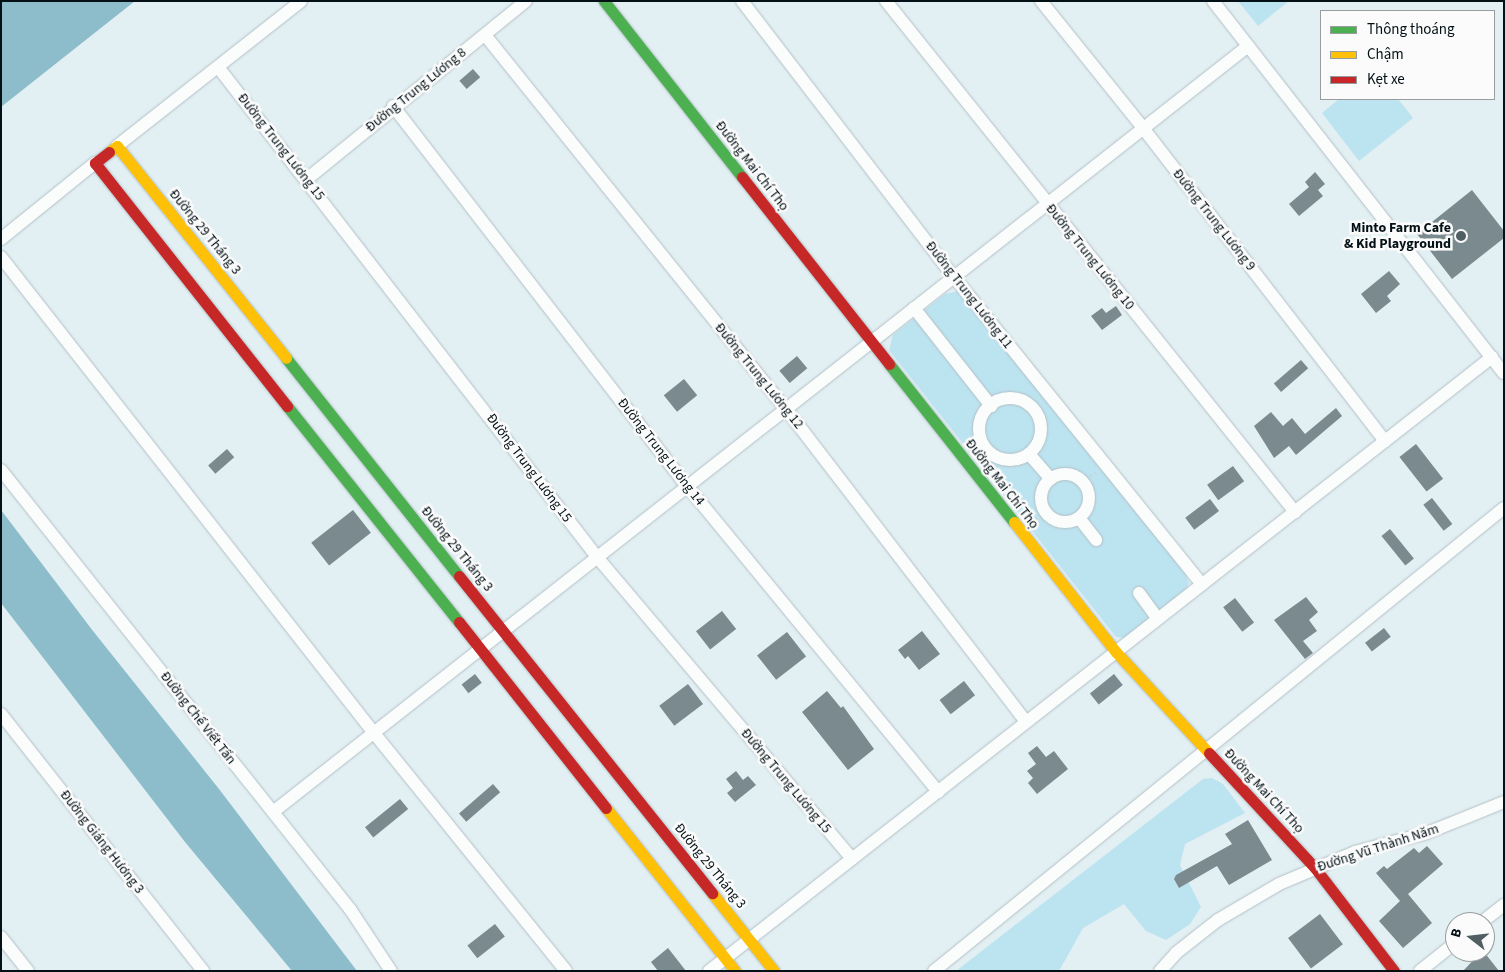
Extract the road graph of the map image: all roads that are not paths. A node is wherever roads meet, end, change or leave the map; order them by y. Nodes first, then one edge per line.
1 (301, 1) edge
2 (526, 1) edge
3 (604, 1) edge
4 (742, 1) edge
5 (886, 1) edge
6 (1041, 1) edge
7 (1213, 1) edge
8 (485, 35) junction
9 (1248, 46) junction
10 (218, 67) junction
11 (393, 106) junction
12 (1143, 128) junction
13 (117, 146) junction
14 (96, 164) junction
15 (307, 179) junction
16 (1047, 204) junction
17 (1, 239) edge
18 (1, 257) edge
19 (954, 277) junction
20 (914, 308) junction
21 (871, 342) junction
22 (1492, 357) junction
23 (1504, 373) edge
24 (991, 406) junction
25 (786, 409) junction
26 (1385, 441) junction
27 (1029, 454) junction
28 (1, 470) edge
29 (1051, 479) junction
30 (688, 486) junction
31 (1504, 508) edge
32 (1295, 512) junction
33 (1079, 518) junction
34 (1096, 540) dead end
35 (597, 557) junction
36 (1202, 584) junction
37 (1139, 593) dead end
38 (1158, 619) junction
39 (504, 631) junction
40 (480, 649) junction
41 (1116, 652) junction
42 (1, 714) edge
43 (1026, 722) junction
44 (374, 733) junction
45 (1206, 750) junction
46 (938, 792) junction
47 (1504, 802) edge
48 (273, 812) junction
49 (852, 859) junction
50 (1315, 868) junction
51 (1, 936) edge
52 (749, 939) junction
53 (1445, 951) edge
54 (726, 958) junction
55 (28, 971) edge
56 (203, 971) edge
57 (391, 971) edge
58 (566, 971) edge
59 (709, 971) edge
60 (735, 971) edge
61 (774, 971) edge
62 (934, 971) edge
63 (1160, 971) edge
64 (1394, 971) edge
65 (1420, 971) edge

1 - 10 street
2 - 8 street, Đường Trung Lương 8
3 - 21 street, Đường Mai Chí Thọ
4 - 19 street, Đường Trung Lương 11
5 - 16 street, Đường Trung Lương 10
6 - 12 street, Đường Trung Lương 9
7 - 9 street
8 - 11 street, Đường Trung Lương 8
8 - 25 street, Đường Trung Lương 12
9 - 12 street
9 - 22 street
10 - 13 street
10 - 15 street, Đường Trung Lương 15
11 - 15 street, Đường Trung Lương 8
11 - 30 street, Đường Trung Lương 14
12 - 16 street
12 - 26 street, Đường Trung Lương 9
13 - 14 street
13 - 39 street, Đường 29 Tháng 3
14 - 17 street
14 - 40 street
15 - 35 street, Đường Trung Lương 15
16 - 19 street
16 - 32 street, Đường Trung Lương 10
18 - 44 street
19 - 20 street
19 - 36 street, Đường Trung Lương 11
20 - 21 street
20 - 24 street
21 - 25 street
21 - 41 street, Đường Mai Chí Thọ
22 - 23 street
22 - 26 street
24 - 27 street
24 - 27 street
25 - 30 street
25 - 43 street, Đường Trung Lương 12
26 - 32 street
27 - 29 street
28 - 48 street, Đường Chế Viết Tấn
29 - 33 street
29 - 33 street
30 - 35 street
30 - 46 street, Đường Trung Lương 14
31 - 45 street
32 - 36 street
33 - 34 street
35 - 39 street
35 - 49 street, Đường Trung Lương 15
36 - 38 street
37 - 38 street
38 - 41 street
39 - 40 street
39 - 52 street, Đường 29 Tháng 3
40 - 44 street
40 - 54 street
41 - 43 street
41 - 45 street, Đường Mai Chí Thọ
42 - 56 street, Đường Giáng Hương 3
43 - 46 street
44 - 48 street
44 - 58 street
45 - 50 street, Đường Mai Chí Thọ
45 - 62 street
46 - 49 street
47 - 50 street, Đường Vũ Thành Năm
48 - 57 street, Đường Chế Viết Tấn
49 - 52 street
50 - 63 street, Đường Vũ Thành Năm
50 - 64 street, Đường Mai Chí Thọ
51 - 55 street
52 - 54 street
52 - 61 street, Đường 29 Tháng 3
53 - 65 street
54 - 59 street
54 - 60 street

